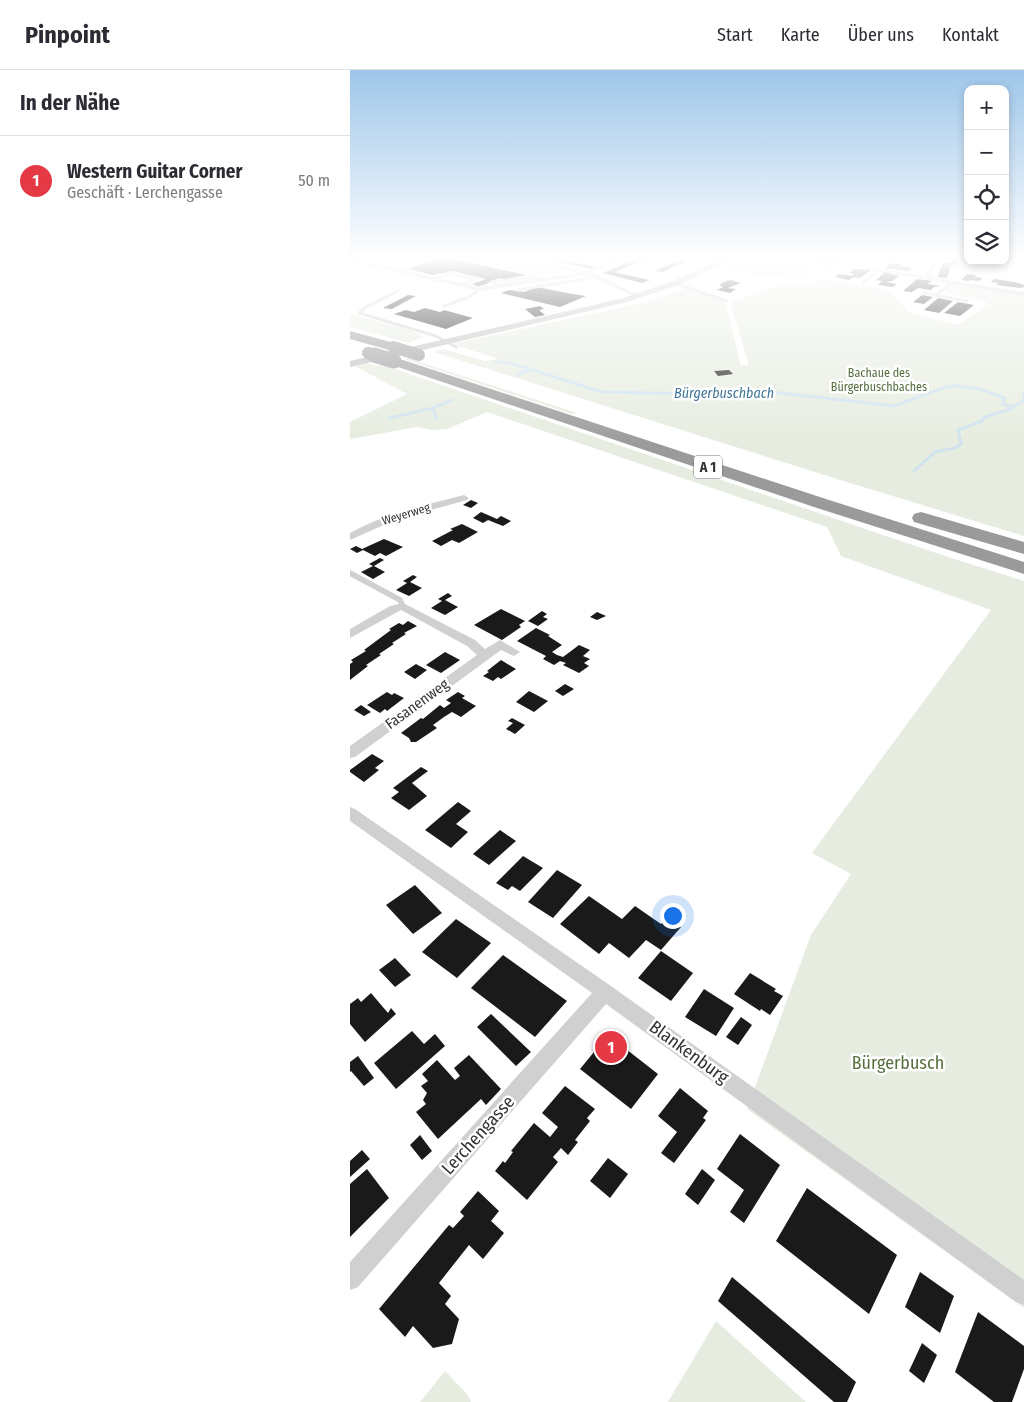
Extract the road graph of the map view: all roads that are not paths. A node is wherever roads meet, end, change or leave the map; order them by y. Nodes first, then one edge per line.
1 (386, 321) edge
2 (536, 321) edge
3 (350, 335) edge
4 (446, 342) junction
5 (350, 347) edge
6 (456, 347) dead end
7 (394, 354) junction
8 (350, 364) edge
9 (800, 480) dead end
10 (464, 498) dead end
11 (903, 512) dead end
12 (350, 537) edge
13 (1024, 548) edge
14 (1024, 568) edge
15 (350, 573) edge
16 (404, 606) junction
17 (350, 634) edge
18 (514, 652) dead end
19 (484, 655) junction
20 (350, 753) edge
21 (350, 813) edge
22 (606, 992) junction
23 (350, 1279) edge
24 (1024, 1294) edge

1 - 4 lane
2 - 4 main road
3 - 7 highway, A 1
4 - 6 lane
4 - 8 main road
5 - 7 highway, A 1, bridge
7 - 9 highway, A 1, bridge
7 - 14 highway, A 1
10 - 12 street, Weyerweg
11 - 13 highway
15 - 16 lane
16 - 17 street
16 - 19 street
18 - 19 street, Fasanenweg
19 - 20 street, Fasanenweg
21 - 22 street, Blankenburg
22 - 23 street, Lerchengasse
22 - 24 street, Blankenburg

